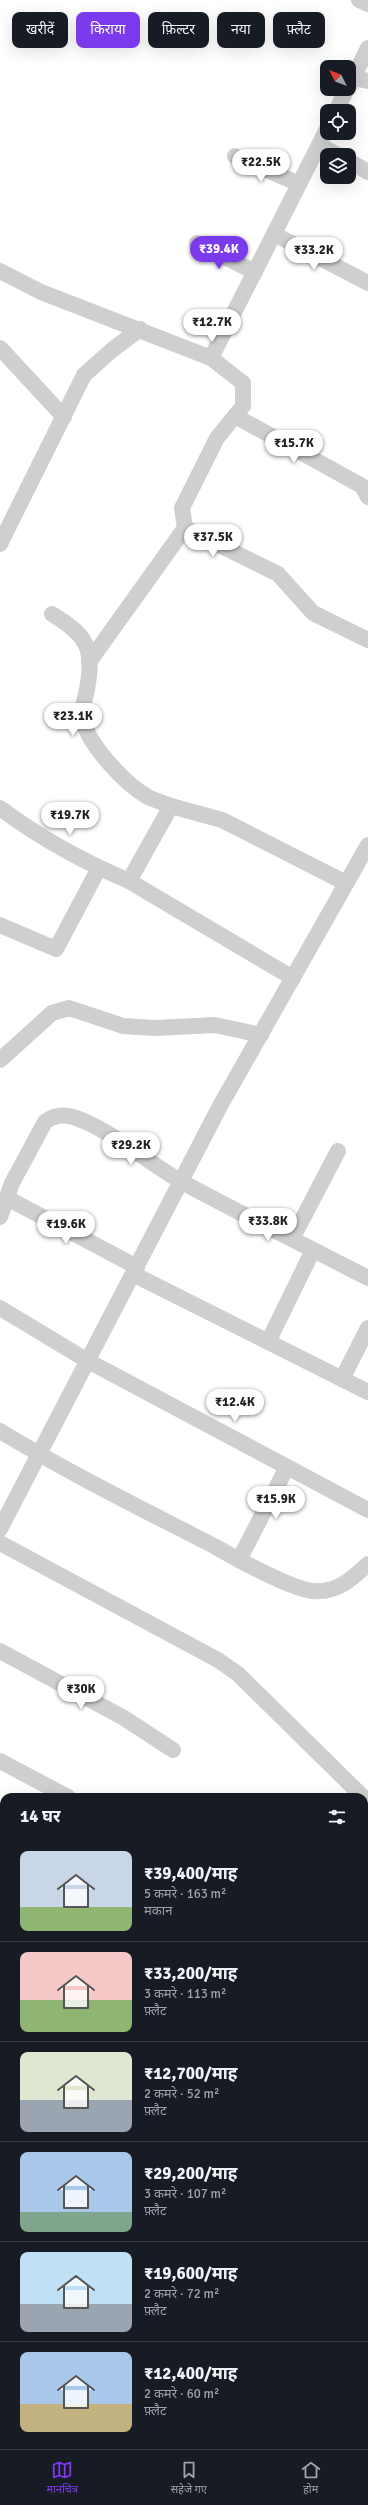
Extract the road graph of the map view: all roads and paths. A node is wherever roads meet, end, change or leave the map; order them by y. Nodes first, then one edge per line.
1 (359, 0) edge
2 (368, 4) edge
3 (368, 48) edge
4 (356, 78) edge
5 (322, 140) edge
6 (319, 145) junction
7 (325, 148) edge
8 (234, 156) dead end
9 (356, 165) edge
10 (368, 172) edge
11 (299, 184) junction
12 (274, 234) junction
13 (196, 243) dead end
14 (0, 271) edge
15 (254, 272) junction
16 (368, 283) edge
17 (140, 329) junction
18 (0, 348) edge
19 (211, 358) junction
20 (235, 416) junction
21 (64, 417) junction
22 (368, 497) edge
23 (185, 528) junction
24 (0, 544) edge
25 (52, 614) dead end
26 (368, 640) edge
27 (89, 662) junction
28 (171, 806) junction
29 (0, 808) edge
30 (368, 845) edge
31 (99, 868) junction
32 (129, 881) junction
33 (346, 883) junction
34 (0, 925) edge
35 (293, 978) junction
36 (261, 1035) junction
37 (0, 1060) edge
38 (338, 1151) dead end
39 (182, 1181) junction
40 (7, 1198) junction
41 (0, 1217) edge
42 (292, 1239) junction
43 (313, 1250) junction
44 (135, 1271) junction
45 (368, 1278) edge
46 (0, 1308) edge
47 (368, 1328) edge
48 (268, 1342) junction
49 (88, 1361) junction
50 (342, 1379) junction
51 (368, 1392) edge
52 (0, 1431) edge
53 (40, 1455) junction
54 (287, 1467) junction
55 (368, 1510) edge
56 (0, 1529) edge
57 (0, 1543) edge
58 (239, 1560) junction
59 (368, 1564) edge
60 (0, 1650) edge
61 (173, 1750) dead end
62 (0, 1761) edge
63 (60, 1793) edge
64 (358, 1793) edge

1 - 2 street
3 - 4 street
5 - 6 street
6 - 7 street
6 - 11 street
8 - 11 street
9 - 10 street
11 - 12 street
12 - 15 street
12 - 16 street
13 - 15 street
14 - 17 street
15 - 19 street
17 - 19 street
17 - 21 street
18 - 21 street
19 - 20 street
20 - 22 street
20 - 23 street
21 - 24 street
23 - 26 street
23 - 27 street
25 - 27 street
27 - 28 street
28 - 32 street
28 - 33 street
29 - 31 street
30 - 33 street
31 - 32 street
31 - 34 street
32 - 35 street
33 - 35 street
35 - 36 street
36 - 37 street
36 - 39 street
38 - 42 street
39 - 40 street
39 - 42 street
39 - 44 street
40 - 41 street
40 - 44 street
42 - 43 street
43 - 45 street
43 - 48 street
44 - 48 street
44 - 49 street
46 - 49 street
47 - 50 street
48 - 50 street
49 - 53 street
49 - 54 street
50 - 51 street
52 - 53 street
53 - 56 street
53 - 58 street
54 - 55 street
54 - 58 street
57 - 64 street
58 - 59 street
60 - 61 street
62 - 63 street

